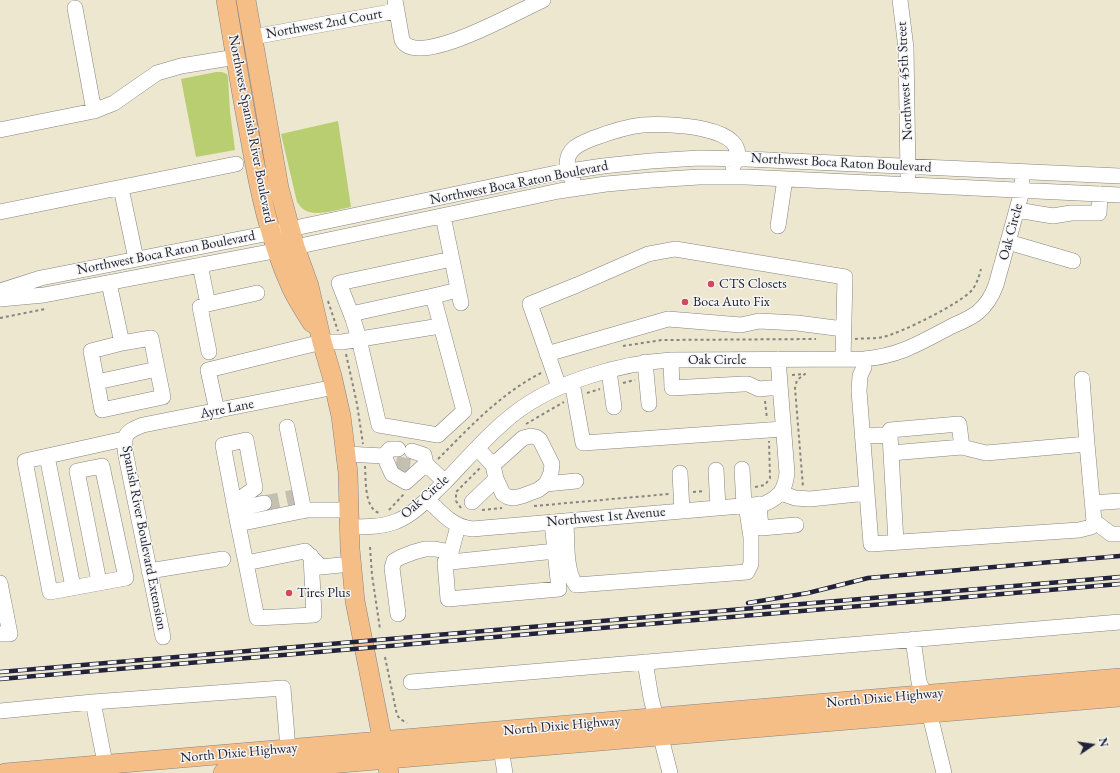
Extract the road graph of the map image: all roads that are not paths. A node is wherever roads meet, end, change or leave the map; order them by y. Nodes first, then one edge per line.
1 (226, 0) edge
2 (246, 0) edge
3 (543, 0) edge
4 (900, 0) edge
5 (396, 6) edge
6 (75, 8) dead end
7 (252, 37) junction
8 (236, 57) junction
9 (94, 112) junction
10 (0, 130) edge
11 (736, 159) junction
12 (236, 164) dead end
13 (908, 166) junction
14 (568, 171) junction
15 (1022, 172) junction
16 (1120, 176) edge
17 (720, 177) junction
18 (786, 179) junction
19 (908, 186) junction
20 (584, 187) junction
21 (121, 188) junction
22 (1022, 191) junction
23 (1100, 194) junction
24 (1120, 195) edge
25 (1017, 210) junction
26 (0, 212) edge
27 (442, 216) junction
28 (778, 226) dead end
29 (271, 232) junction
30 (287, 242) junction
31 (1008, 242) junction
32 (136, 259) junction
33 (452, 259) junction
34 (1073, 261) dead end
35 (200, 265) junction
36 (109, 283) junction
37 (0, 291) edge
38 (257, 293) dead end
39 (432, 296) junction
40 (0, 298) edge
41 (208, 304) junction
42 (351, 314) junction
43 (440, 326) junction
44 (843, 329) junction
45 (359, 339) junction
46 (322, 342) junction
47 (122, 344) junction
48 (209, 352) dead end
49 (547, 354) junction
50 (778, 359) junction
51 (843, 359) junction
52 (864, 359) junction
53 (671, 360) junction
54 (645, 362) junction
55 (157, 369) junction
56 (609, 371) junction
57 (1082, 378) dead end
58 (779, 381) junction
59 (97, 382) junction
60 (565, 385) junction
61 (335, 387) junction
62 (649, 404) dead end
63 (614, 407) dead end
64 (217, 411) junction
65 (287, 428) dead end
66 (783, 429) junction
67 (890, 435) junction
68 (862, 436) junction
69 (124, 439) junction
70 (1087, 444) junction
71 (962, 447) junction
72 (477, 448) junction
73 (72, 451) junction
74 (891, 453) junction
75 (346, 454) junction
76 (48, 456) junction
77 (404, 464) junction
78 (492, 468) junction
79 (742, 469) dead end
80 (716, 470) dead end
81 (77, 471) junction
82 (680, 473) dead end
83 (576, 481) dead end
84 (444, 482) junction
85 (546, 484) junction
86 (784, 488) junction
87 (867, 493) junction
88 (427, 499) junction
89 (1120, 501) edge
90 (1092, 503) junction
91 (264, 504) tunnel mouth
92 (750, 505) junction
93 (471, 508) road end
94 (718, 508) junction
95 (235, 511) junction
96 (304, 511) junction
97 (682, 511) junction
98 (349, 519) junction
99 (559, 521) junction
100 (1094, 521) junction
101 (796, 525) dead end
102 (458, 526) junction
103 (1120, 534) edge
104 (896, 542) junction
105 (555, 551) junction
106 (311, 556) junction
107 (451, 557) junction
108 (223, 559) dead end
109 (246, 563) junction
110 (341, 565) dead end
111 (149, 571) junction
112 (0, 582) edge
113 (99, 582) junction
114 (73, 587) junction
115 (398, 614) dead end
116 (1120, 622) edge
117 (0, 634) edge
118 (163, 637) dead end
119 (913, 639) junction
120 (645, 662) junction
121 (1120, 678) edge
122 (411, 682) dead end
123 (925, 695) junction
124 (1120, 697) edge
125 (93, 702) junction
126 (0, 711) edge
127 (929, 713) junction
128 (659, 726) junction
129 (383, 740) junction
130 (288, 749) junction
131 (501, 749) junction
132 (388, 766) edge
133 (106, 769) edge
134 (4, 773) edge
135 (223, 773) edge
136 (505, 773) edge
137 (670, 773) edge
138 (944, 773) edge

1 - 8 main road, Northwest Spanish River Boulevard
2 - 7 main road, Northwest Spanish River Boulevard
3 - 5 street
4 - 13 street, Northwest 45th Street
5 - 7 street, Northwest 2nd Court
6 - 9 street
7 - 30 main road, Northwest Spanish River Boulevard
8 - 9 street
8 - 29 main road, Northwest Spanish River Boulevard
9 - 10 street
11 - 13 street, Northwest Boca Raton Boulevard
11 - 14 street, Northwest Boca Raton Boulevard
11 - 14 street
11 - 17 street
12 - 21 street
13 - 15 street, Northwest Boca Raton Boulevard
13 - 19 street, Northwest 45th Street
14 - 20 street
14 - 30 street, Northwest Boca Raton Boulevard
15 - 16 street, Northwest Boca Raton Boulevard
15 - 22 street, Oak Circle
17 - 18 street, Northwest Boca Raton Boulevard
17 - 20 street, Northwest Boca Raton Boulevard
18 - 19 street, Northwest Boca Raton Boulevard
18 - 28 street
19 - 22 street, Northwest Boca Raton Boulevard
20 - 27 street, Northwest Boca Raton Boulevard
21 - 26 street
21 - 32 street
22 - 23 street, Northwest Boca Raton Boulevard
22 - 25 street, Oak Circle
23 - 24 street, Northwest Boca Raton Boulevard
23 - 25 street
25 - 31 street, Oak Circle
27 - 30 street, Northwest Boca Raton Boulevard
27 - 33 street
29 - 30 main road, Northwest Spanish River Boulevard
29 - 32 street, Northwest Boca Raton Boulevard
30 - 35 street, Northwest Boca Raton Boulevard
30 - 46 main road, Northwest Spanish River Boulevard
31 - 34 street
31 - 52 street, Oak Circle
32 - 37 street, Northwest Boca Raton Boulevard
33 - 39 street
33 - 42 street
35 - 36 street, Northwest Boca Raton Boulevard
35 - 41 street
36 - 40 street, Northwest Boca Raton Boulevard
36 - 47 street
38 - 41 street
39 - 42 street
39 - 43 street
41 - 48 street
42 - 45 street
43 - 45 street
43 - 45 street
44 - 49 street
44 - 49 street
44 - 51 street
45 - 46 street
46 - 61 main road, Northwest Spanish River Boulevard
46 - 64 street
47 - 55 street
47 - 59 street
49 - 60 street
50 - 51 street, Oak Circle
50 - 53 street, Oak Circle
50 - 58 street
51 - 52 street, Oak Circle
52 - 68 street
53 - 54 street, Oak Circle
53 - 58 street
54 - 56 street, Oak Circle
54 - 62 street
55 - 59 street
55 - 59 street
56 - 60 street, Oak Circle
56 - 63 street
57 - 70 street
58 - 66 street
60 - 66 street
60 - 72 street, Oak Circle
61 - 64 street, Ayre Lane
61 - 75 main road, Northwest Spanish River Boulevard
64 - 69 street, Ayre Lane
65 - 96 street
66 - 86 street
67 - 68 street
67 - 71 street
67 - 74 street
68 - 87 street
69 - 73 street
69 - 111 street, Spanish River Boulevard Extension
70 - 71 street
70 - 90 street
71 - 74 street
72 - 78 street
72 - 84 street, Oak Circle
73 - 76 street
73 - 81 street
74 - 104 street
75 - 77 street
75 - 98 main road, Northwest Spanish River Boulevard
76 - 114 street
76 - 114 street
77 - 77 street
77 - 84 street
78 - 85 street
78 - 85 street
78 - 93 street
79 - 92 street
80 - 94 street
81 - 113 street
81 - 113 street
82 - 97 street
83 - 85 street
84 - 88 street, Oak Circle
86 - 87 street
86 - 92 street, Northwest 1st Avenue
87 - 104 street
88 - 98 street, Oak Circle
88 - 102 street
89 - 90 street
90 - 100 street
91 - 95 street
92 - 94 street, Northwest 1st Avenue
92 - 99 street
92 - 101 street
94 - 97 street, Northwest 1st Avenue
95 - 96 street, Oak Circle
95 - 109 street
96 - 98 street, Oak Circle
97 - 99 street, Northwest 1st Avenue
98 - 129 main road, Northwest Spanish River Boulevard
99 - 102 street, Northwest 1st Avenue
99 - 105 street
100 - 103 street
100 - 104 street
102 - 107 street
105 - 107 street
105 - 107 street
106 - 109 street
106 - 109 street
106 - 110 street
107 - 115 street
108 - 111 street
111 - 118 street, Spanish River Boulevard Extension
112 - 117 street
113 - 114 street
116 - 119 street
119 - 120 street
119 - 123 street
120 - 122 street
120 - 128 street
121 - 123 main road, North Dixie Highway
123 - 127 street
123 - 128 main road, North Dixie Highway
124 - 127 main road, North Dixie Highway
125 - 126 street
125 - 130 street
125 - 133 street
127 - 128 main road, North Dixie Highway
127 - 138 street
128 - 129 main road, North Dixie Highway
128 - 131 main road, North Dixie Highway
128 - 137 street
129 - 130 main road, North Dixie Highway
129 - 132 main road, Northwest Spanish River Boulevard
130 - 133 main road, North Dixie Highway
131 - 132 main road, North Dixie Highway
131 - 136 street
132 - 135 main road, North Dixie Highway
133 - 134 main road, North Dixie Highway

